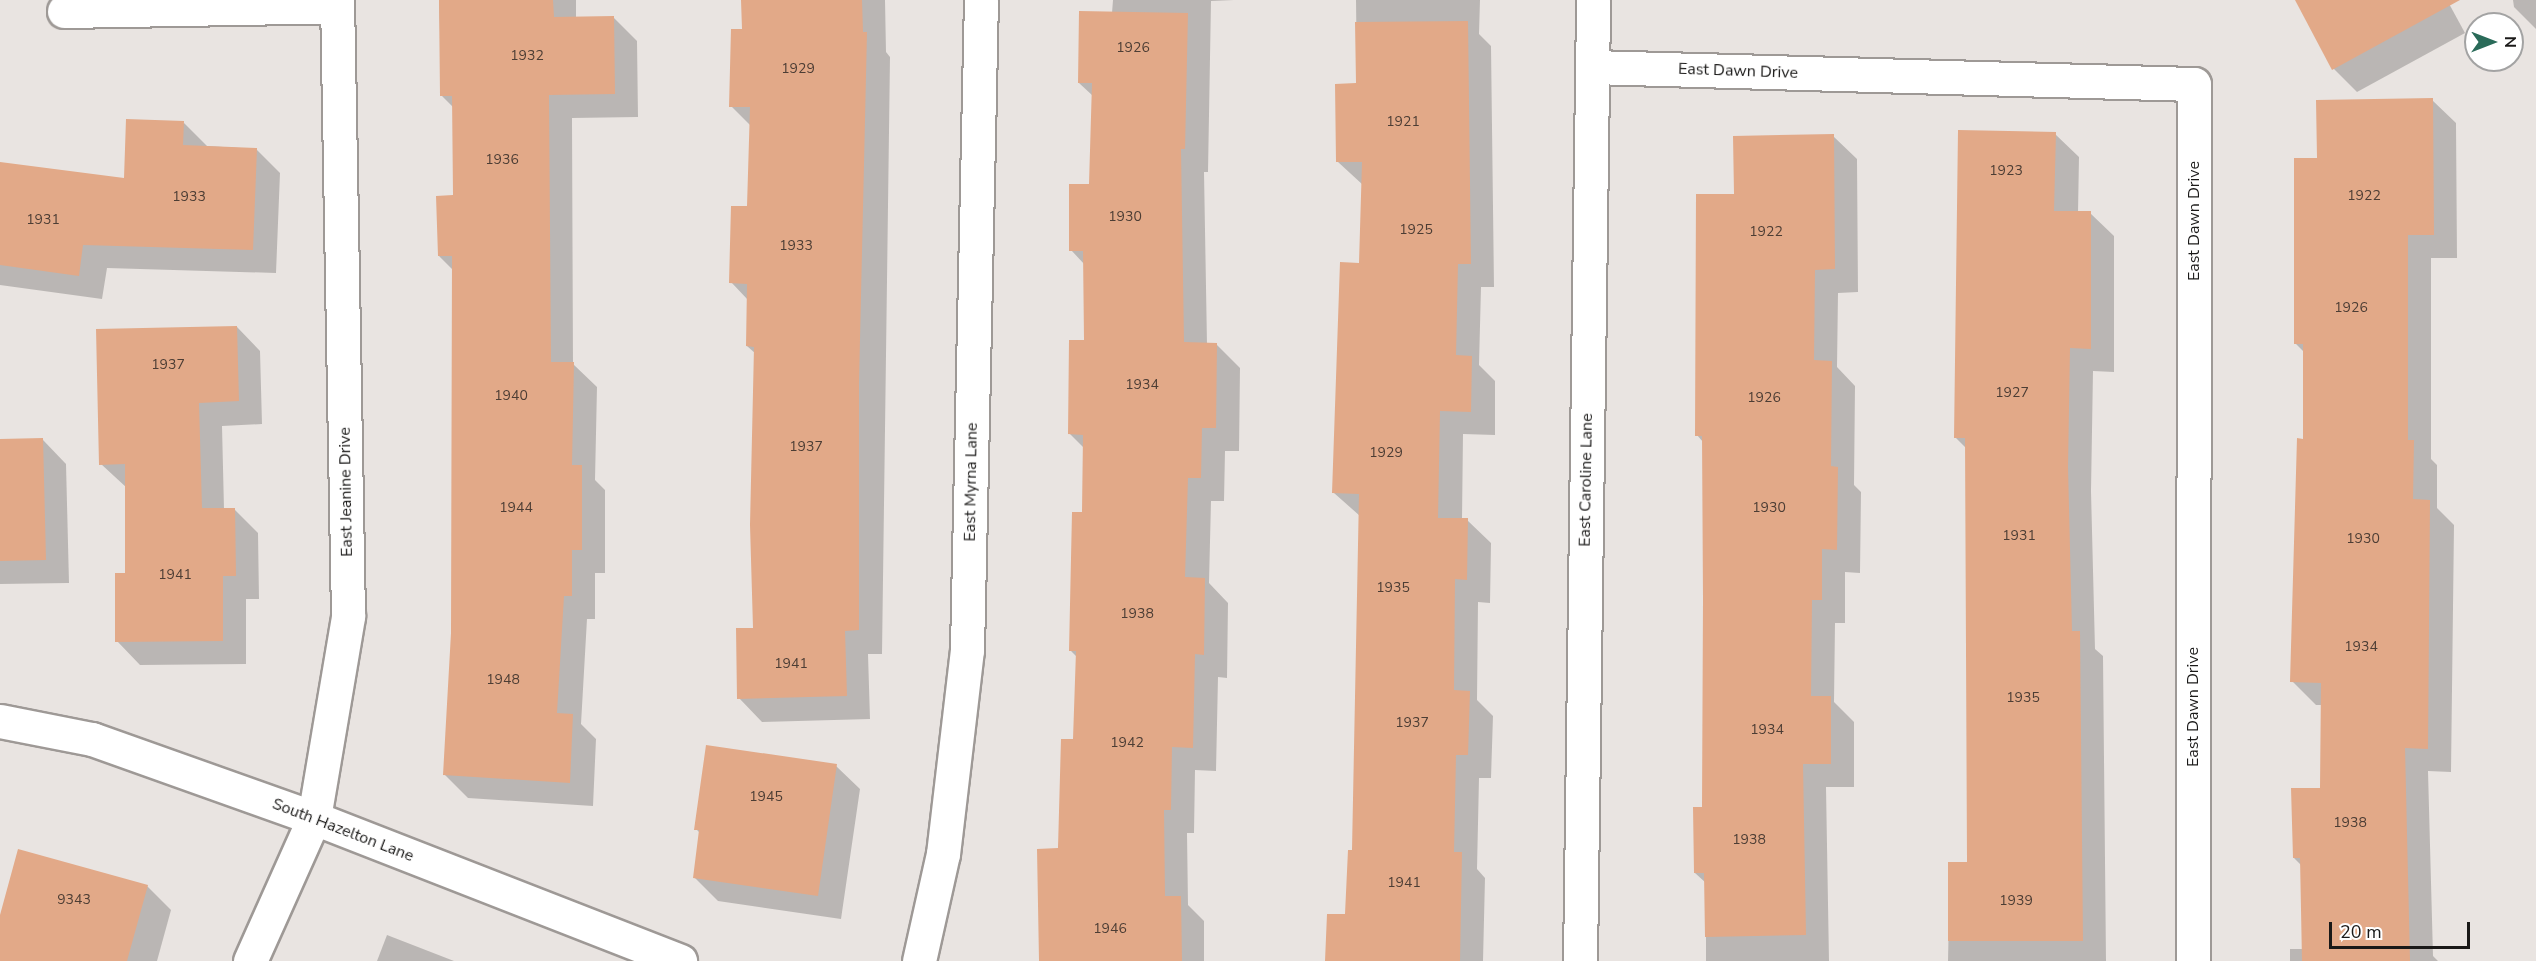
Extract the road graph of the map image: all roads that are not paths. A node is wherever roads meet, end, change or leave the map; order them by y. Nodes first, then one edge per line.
1 (981, 0) edge
2 (1593, 0) edge
3 (337, 3) edge
4 (64, 11) dead end
5 (1592, 67) junction
6 (0, 721) edge
7 (314, 818) junction
8 (250, 961) edge
9 (680, 961) edge
10 (919, 961) edge
11 (1580, 961) edge
12 (2193, 961) edge

1 - 10 street, East Myrna Lane
2 - 5 street, East Caroline Lane
3 - 4 street, East Jeanine Drive
3 - 7 street, East Jeanine Drive
5 - 11 street, East Caroline Lane
5 - 12 street, East Dawn Drive
6 - 7 street, South Hazelton Lane
7 - 8 street, East Jeanine Drive
7 - 9 street, South Hazelton Lane

